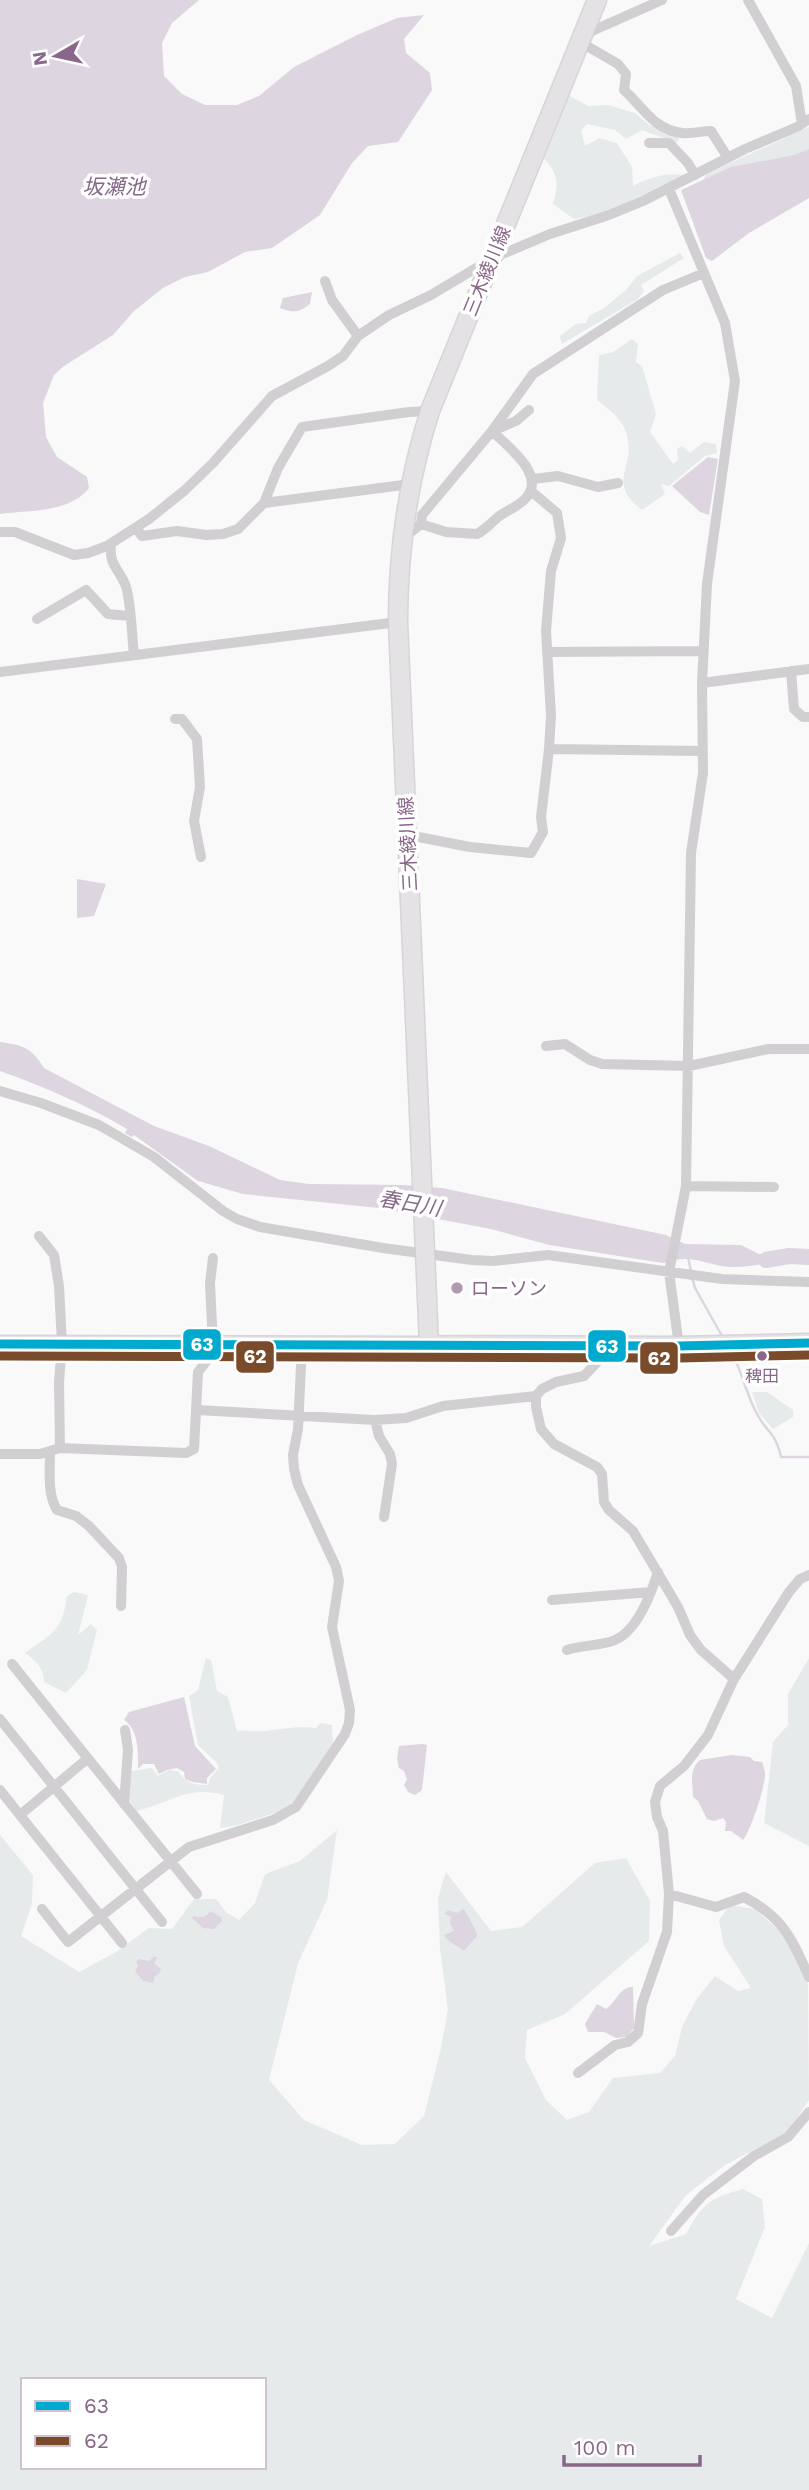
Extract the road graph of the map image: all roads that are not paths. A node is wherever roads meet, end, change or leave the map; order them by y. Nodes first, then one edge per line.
1 (597, 0) edge
2 (662, 0) edge
3 (748, 0) edge
4 (582, 39) junction
5 (805, 121) edge
6 (649, 143) dead end
7 (728, 158) junction
8 (695, 175) junction
9 (669, 189) junction
10 (493, 258) junction
11 (704, 273) junction
12 (325, 281) dead end
13 (358, 336) junction
14 (529, 410) dead end
15 (430, 411) junction
16 (492, 431) junction
17 (411, 484) junction
18 (618, 484) dead end
19 (532, 485) junction
20 (264, 503) junction
21 (421, 524) junction
22 (136, 528) junction
23 (0, 532) edge
24 (402, 532) junction
25 (110, 544) junction
26 (129, 616) junction
27 (37, 619) dead end
28 (398, 622) junction
29 (704, 651) junction
30 (547, 652) junction
31 (134, 655) junction
32 (809, 669) edge
33 (791, 671) junction
34 (0, 672) edge
35 (702, 683) junction
36 (809, 717) edge
37 (175, 719) dead end
38 (549, 749) junction
39 (702, 751) junction
40 (408, 835) junction
41 (201, 857) dead end
42 (546, 1046) dead end
43 (809, 1049) edge
44 (689, 1066) junction
45 (0, 1091) edge
46 (686, 1186) junction
47 (774, 1187) dead end
48 (39, 1236) dead end
49 (426, 1253) junction
50 (213, 1258) dead end
51 (670, 1270) junction
52 (809, 1282) edge
53 (809, 1343) edge
54 (0, 1344) edge
55 (62, 1344) junction
56 (213, 1345) junction
57 (302, 1345) junction
58 (429, 1345) junction
59 (603, 1345) junction
60 (679, 1346) junction
61 (536, 1396) junction
62 (197, 1409) junction
63 (299, 1417) junction
64 (375, 1420) junction
65 (55, 1450) junction
66 (0, 1454) edge
67 (384, 1517) dead end
68 (658, 1572) junction
69 (809, 1575) edge
70 (652, 1592) junction
71 (552, 1600) dead end
72 (121, 1606) dead end
73 (567, 1650) dead end
74 (12, 1664) dead end
75 (734, 1679) junction
76 (0, 1719) edge
77 (125, 1730) dead end
78 (88, 1759) junction
79 (54, 1786) junction
80 (0, 1790) edge
81 (124, 1804) junction
82 (20, 1815) junction
83 (170, 1861) junction
84 (136, 1889) junction
85 (197, 1894) dead end
86 (669, 1894) junction
87 (42, 1909) dead end
88 (101, 1916) junction
89 (162, 1922) dead end
90 (122, 1943) dead end
91 (809, 1977) edge
92 (578, 2073) dead end
93 (809, 2112) edge
94 (671, 2231) dead end

1 - 4 main road, 三木綾川線
2 - 4 street
3 - 5 street
4 - 7 street
4 - 10 main road, 三木綾川線
5 - 7 street
6 - 8 street
7 - 8 street
8 - 9 street
9 - 10 street
9 - 11 street
10 - 13 street
10 - 15 main road, 三木綾川線
11 - 16 street
11 - 29 street
12 - 13 street
13 - 22 street
14 - 16 street
15 - 17 main road, 三木綾川線
15 - 20 street
16 - 19 street
16 - 21 street
17 - 20 street
17 - 24 main road, 三木綾川線
18 - 19 street
19 - 21 street
19 - 30 street
20 - 22 street
21 - 24 street
22 - 25 street
23 - 25 street
24 - 28 main road, 三木綾川線
25 - 26 street
26 - 27 street
26 - 31 street
28 - 31 street
28 - 40 main road, 三木綾川線
29 - 30 street
29 - 35 street
30 - 38 street
31 - 34 street
32 - 33 street
33 - 35 street
33 - 36 street
35 - 39 street
37 - 41 street
38 - 39 street
38 - 40 street
39 - 44 street
40 - 49 main road, 三木綾川線
42 - 44 street
43 - 44 street
44 - 46 street
45 - 49 street
46 - 47 street
46 - 51 street
48 - 55 street
49 - 51 street
49 - 58 main road, 三木綾川線
50 - 56 street
51 - 52 street
51 - 60 street
53 - 60 main road
54 - 55 main road
55 - 56 main road
55 - 65 street
56 - 57 main road
56 - 62 street
57 - 58 main road
57 - 63 street
58 - 59 main road
59 - 60 main road
59 - 61 street
61 - 64 street
61 - 68 street
62 - 63 street
62 - 65 street
63 - 64 street
63 - 83 street
64 - 67 street
65 - 66 street
65 - 72 street
68 - 70 street
68 - 75 street
69 - 75 street
70 - 71 street
70 - 73 street
74 - 78 street
75 - 86 street
76 - 79 street
77 - 81 street
78 - 79 street
78 - 81 street
79 - 82 street
79 - 84 street
80 - 82 street
81 - 83 street
82 - 88 street
83 - 84 street
83 - 85 street
84 - 88 street
84 - 89 street
86 - 91 street
86 - 92 street
87 - 88 street
88 - 90 street
93 - 94 street

